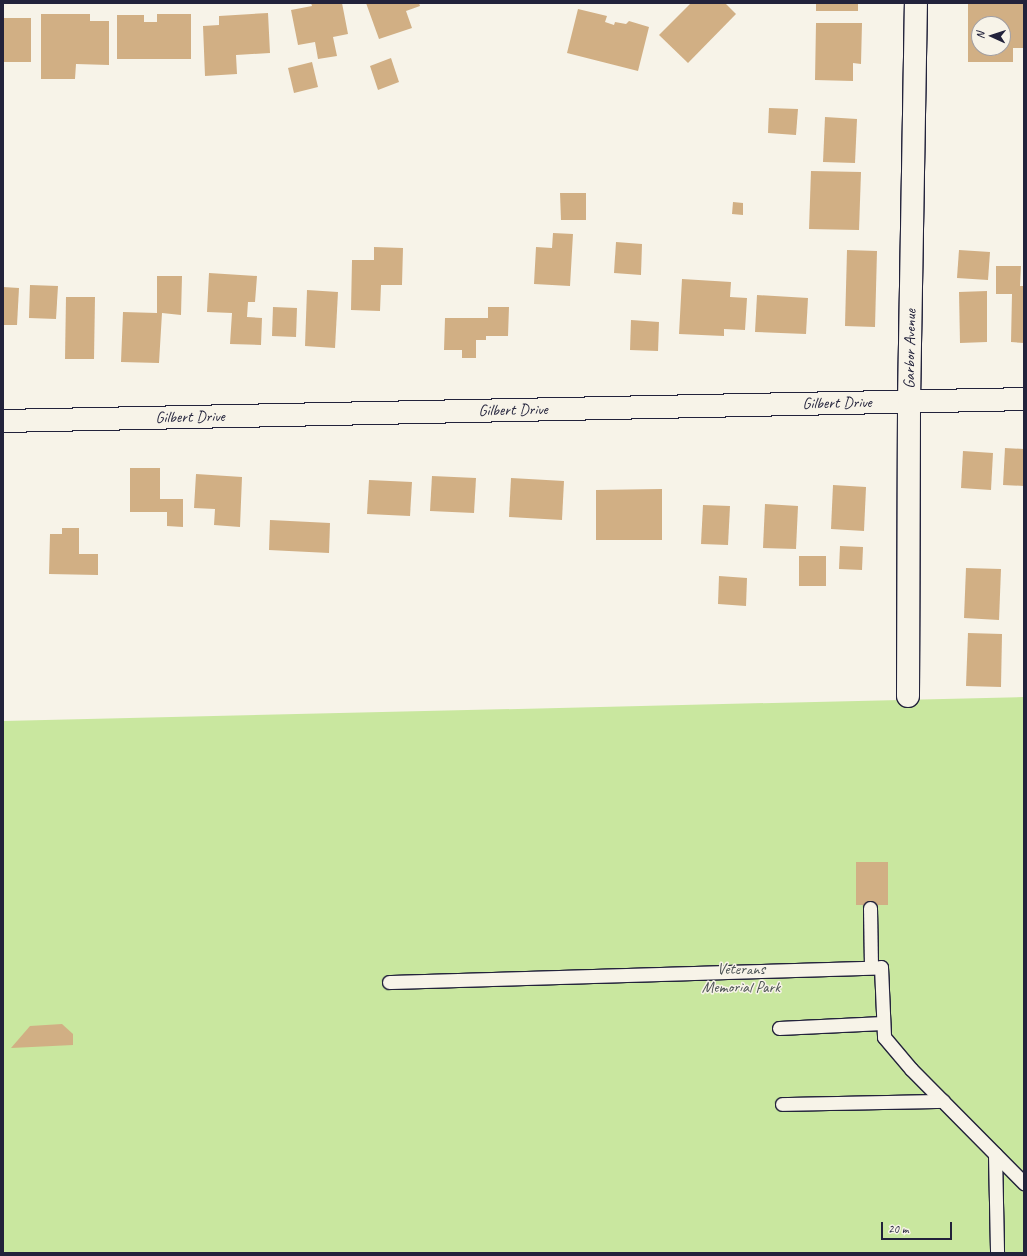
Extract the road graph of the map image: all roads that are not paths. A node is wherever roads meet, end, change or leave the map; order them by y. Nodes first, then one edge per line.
1 (916, 3) edge
2 (1024, 399) edge
3 (909, 402) junction
4 (3, 421) edge
5 (908, 696) dead end
6 (870, 908) dead end
7 (872, 967) junction
8 (389, 982) dead end
9 (883, 1024) junction
10 (779, 1028) dead end
11 (943, 1101) junction
12 (782, 1104) dead end
13 (995, 1154) junction
14 (1024, 1183) edge
15 (997, 1253) edge

1 - 3 street, Garbor Avenue
2 - 3 street, Gilbert Drive
3 - 4 street, Gilbert Drive
3 - 5 street, Garbor Avenue
6 - 7 lane
7 - 8 lane
7 - 9 lane
9 - 10 lane
9 - 11 lane
11 - 12 lane
11 - 13 lane
13 - 14 lane
13 - 15 lane

